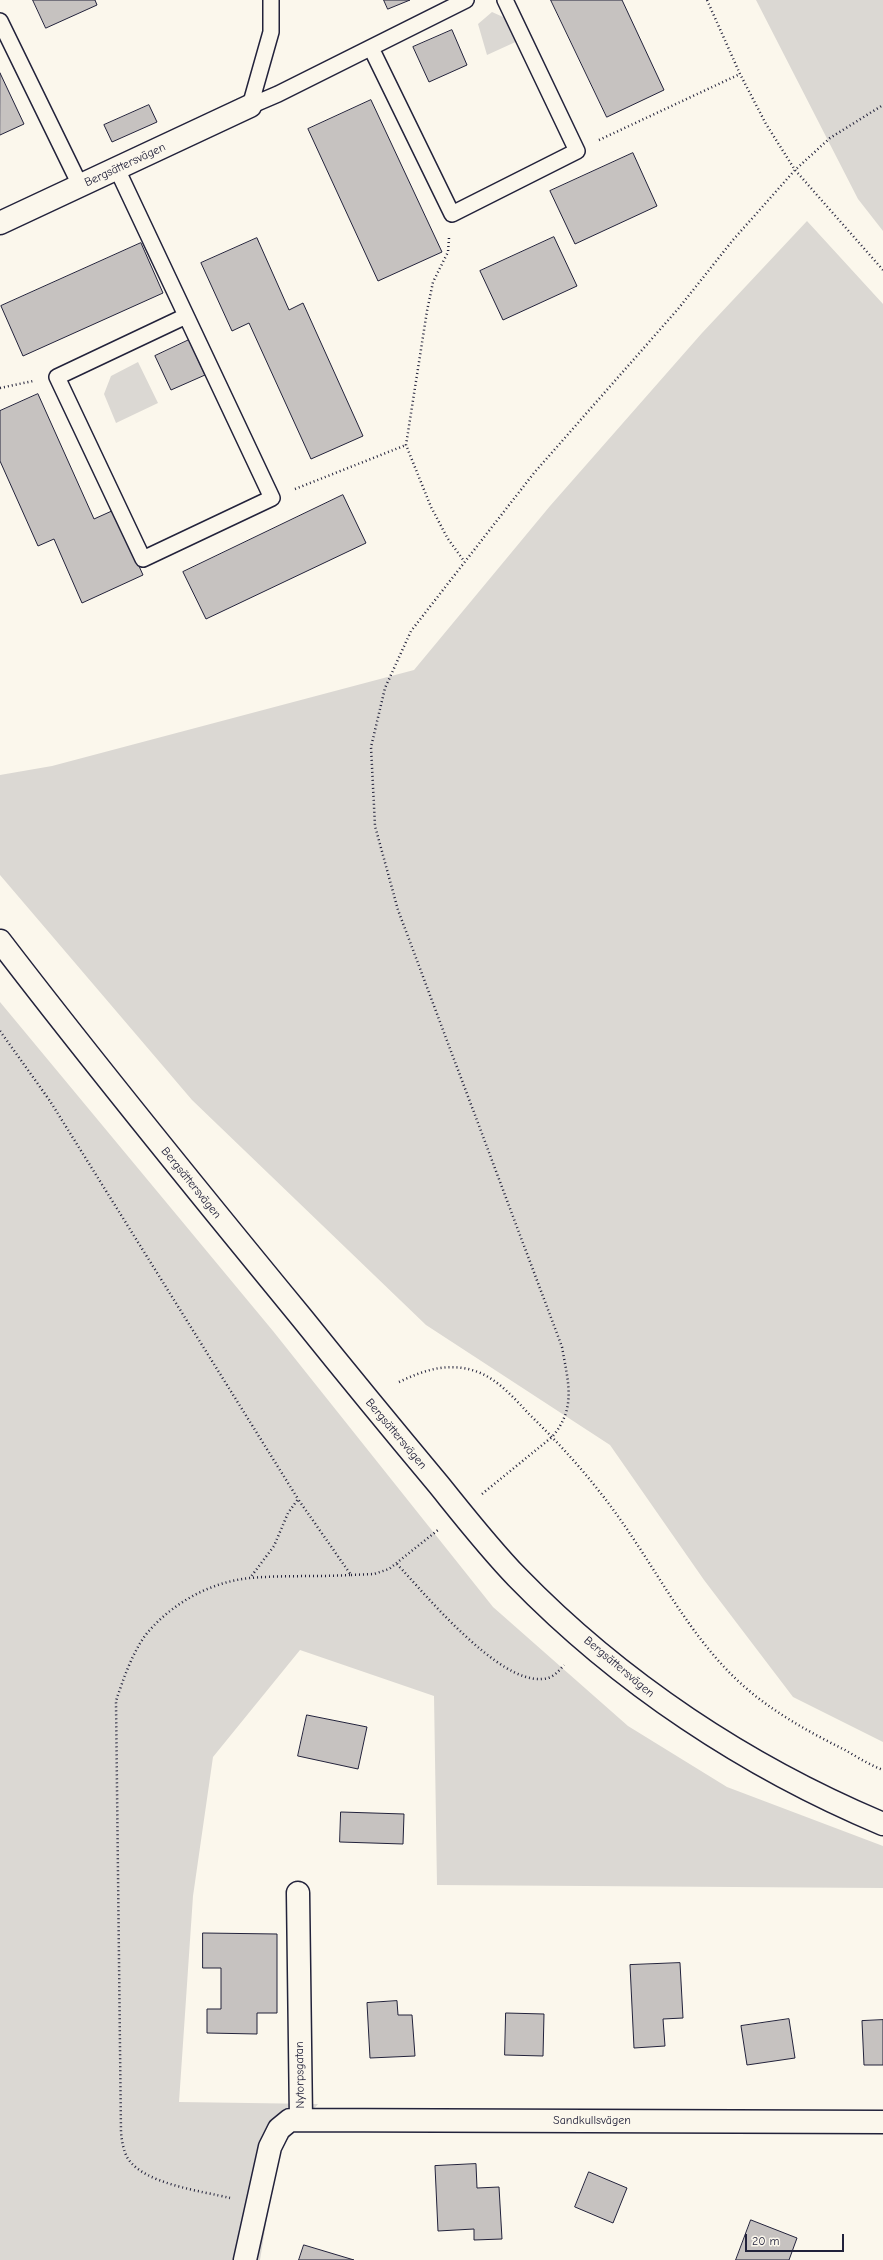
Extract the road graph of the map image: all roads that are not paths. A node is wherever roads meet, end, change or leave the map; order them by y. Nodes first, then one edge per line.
1 (271, 0) edge
2 (466, 0) edge
3 (505, 0) edge
4 (0, 20) edge
5 (4, 40) edge
6 (371, 48) junction
7 (250, 106) junction
8 (117, 169) junction
9 (80, 185) junction
10 (0, 224) edge
11 (186, 316) junction
12 (0, 941) edge
13 (883, 1824) edge
14 (298, 1893) dead end
15 (301, 2120) junction
16 (883, 2122) edge
17 (245, 2260) edge

1 - 7 lane
2 - 6 lane
3 - 6 lane
4 - 5 lane
5 - 9 lane
6 - 7 lane
7 - 8 street, Bergsättersvägen
8 - 9 street, Bergsättersvägen
8 - 11 lane
9 - 10 street, Bergsättersvägen
11 - 11 lane
12 - 13 street, Bergsättersvägen
14 - 15 street, Nytorpsgatan
15 - 16 street, Sandkullsvägen
15 - 17 street, Nytorpsgatan

